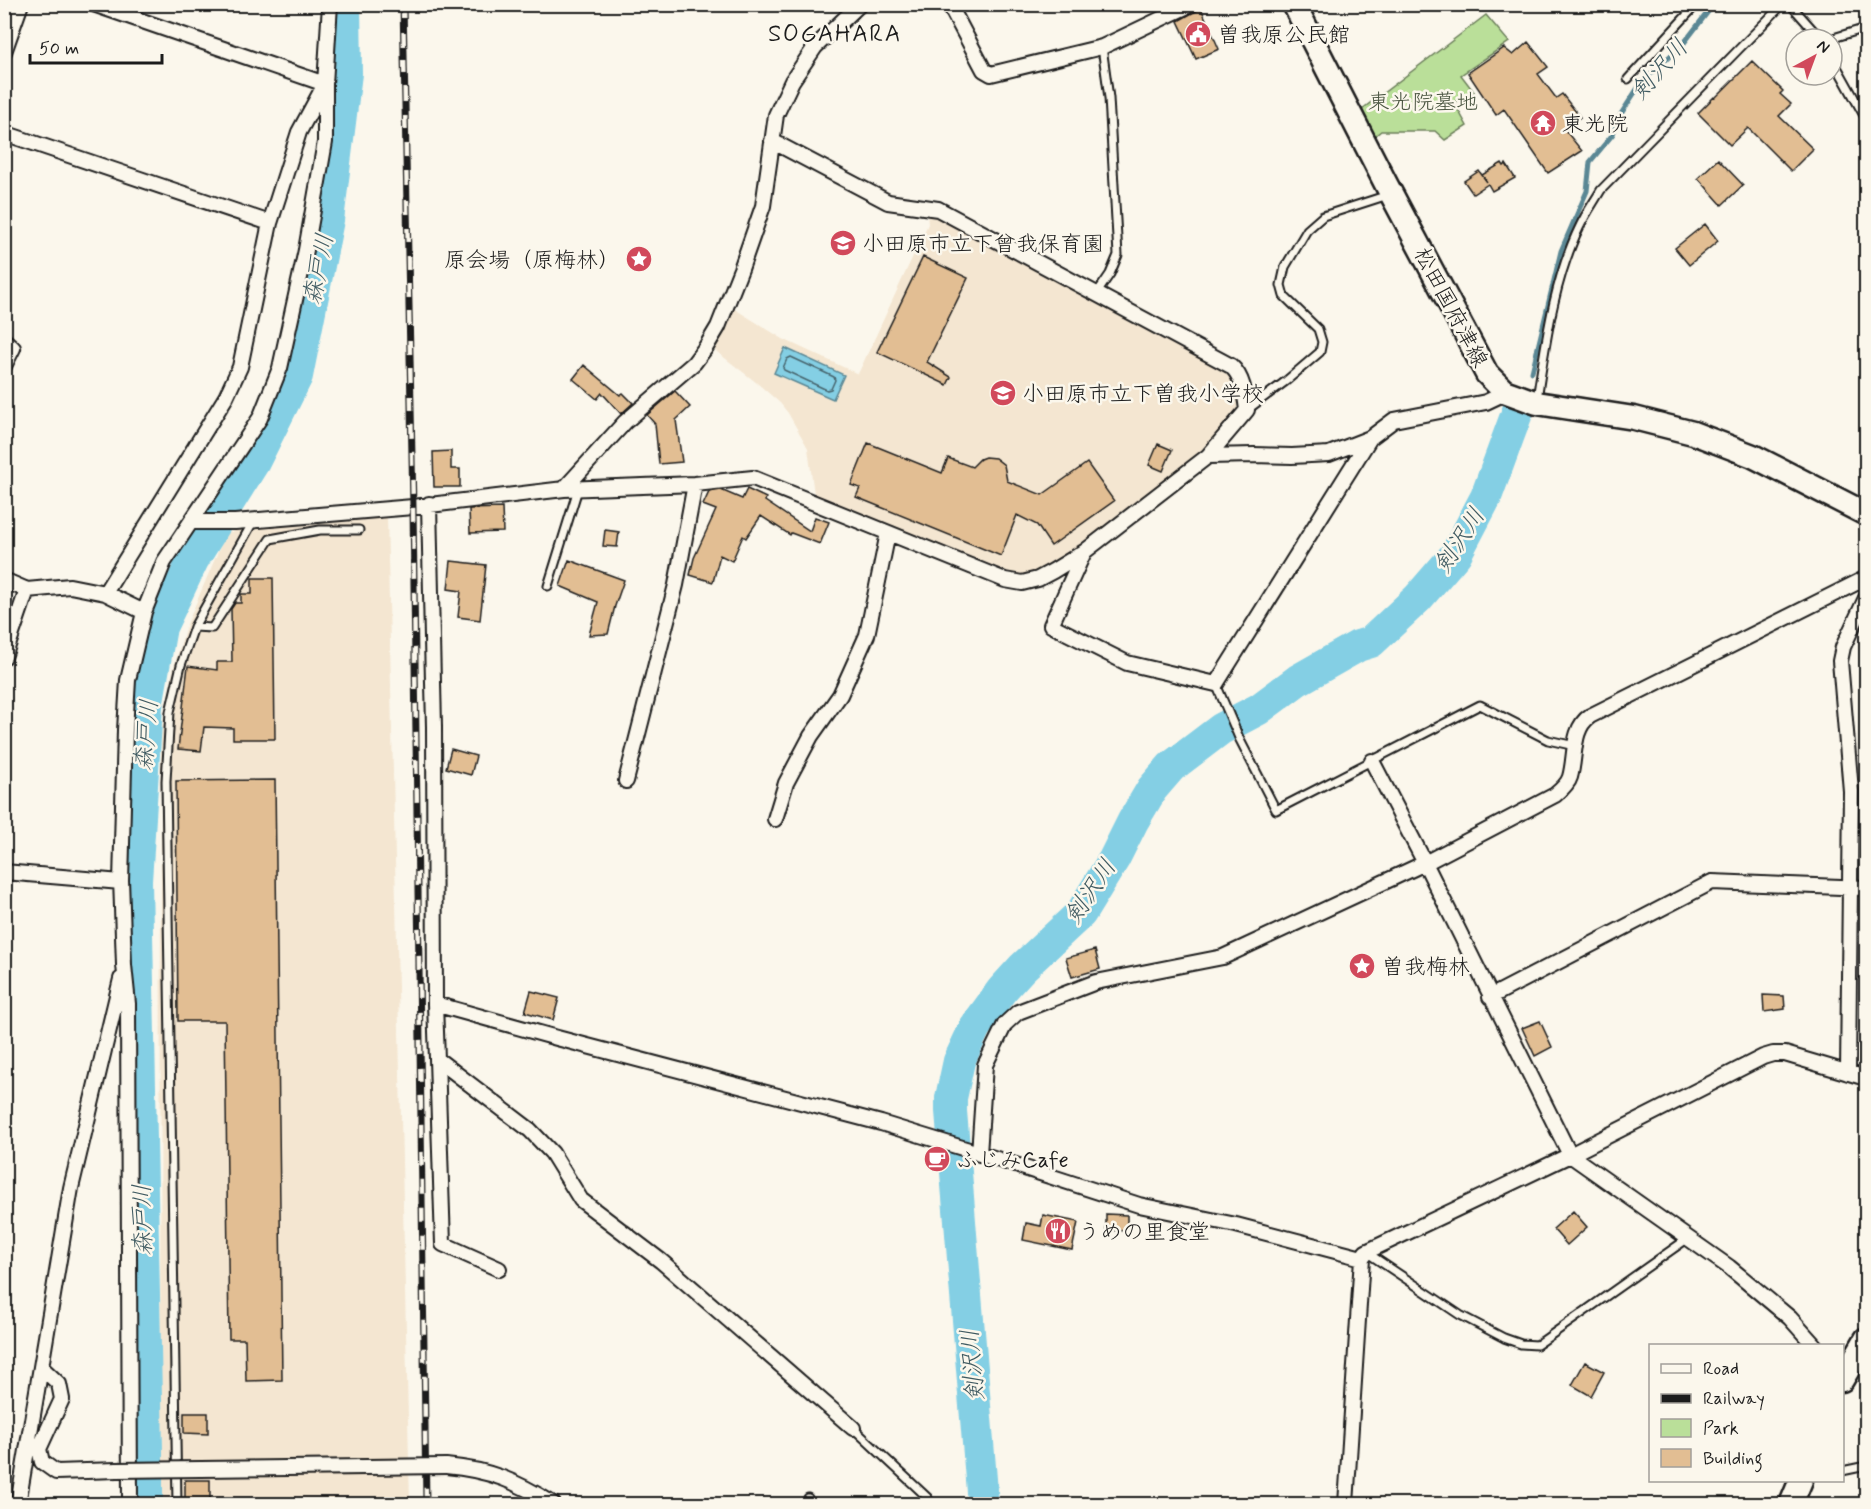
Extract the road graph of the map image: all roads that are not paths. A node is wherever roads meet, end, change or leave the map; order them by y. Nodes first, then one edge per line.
1 (21, 4) edge
2 (93, 4) edge
3 (330, 4) edge
4 (860, 4) edge
5 (949, 4) edge
6 (1192, 4) edge
7 (1294, 4) edge
8 (1696, 4) edge
9 (1783, 4) edge
10 (1790, 4) edge
11 (1810, 27) edge
12 (1866, 28) edge
13 (1844, 35) edge
14 (1101, 47) junction
15 (4, 52) edge
16 (1628, 79) dead end
17 (1844, 80) edge
18 (326, 84) junction
19 (1866, 119) edge
20 (4, 133) edge
21 (772, 141) junction
22 (1391, 194) junction
23 (270, 223) junction
24 (1097, 293) junction
25 (4, 340) edge
26 (4, 366) edge
27 (1504, 391) junction
28 (1537, 403) junction
29 (1247, 410) junction
30 (1370, 438) junction
31 (1208, 456) junction
32 (695, 484) junction
33 (571, 489) junction
34 (429, 504) junction
35 (1866, 514) edge
36 (254, 520) junction
37 (191, 522) junction
38 (359, 530) dead end
39 (888, 533) junction
40 (1084, 552) junction
41 (1866, 578) edge
42 (4, 580) edge
43 (548, 586) dead end
44 (27, 590) junction
45 (105, 593) junction
46 (1866, 598) edge
47 (144, 612) junction
48 (194, 627) junction
49 (4, 657) edge
50 (1216, 684) junction
51 (1575, 746) junction
52 (1372, 760) junction
53 (626, 781) dead end
54 (775, 819) dead end
55 (1425, 863) junction
56 (4, 872) edge
57 (121, 879) junction
58 (1851, 888) junction
59 (1866, 888) edge
60 (124, 965) junction
61 (1490, 998) junction
62 (435, 1004) junction
63 (437, 1059) junction
64 (1848, 1073) junction
65 (1866, 1078) edge
66 (974, 1152) junction
67 (1570, 1155) junction
68 (1687, 1239) junction
69 (1364, 1255) junction
70 (500, 1269) dead end
71 (1866, 1339) edge
72 (1813, 1344) edge
73 (42, 1368) junction
74 (1844, 1375) edge
75 (853, 1428) joint
76 (1866, 1466) edge
77 (1844, 1471) edge
78 (1800, 1482) edge
79 (18, 1504) edge
80 (130, 1504) edge
81 (177, 1504) edge
82 (553, 1504) edge
83 (930, 1504) edge
84 (1346, 1504) edge
85 (1791, 1504) edge

1 - 15 street
2 - 18 street
3 - 18 street
4 - 21 street
5 - 14 street
6 - 14 street
7 - 22 main road, 松田国府津線
8 - 16 lane
9 - 28 lane
10 - 11 lane
12 - 13 lane
14 - 24 lane
17 - 19 lane
18 - 23 street
18 - 37 street
20 - 23 street
21 - 24 street
21 - 33 street
22 - 27 main road, 松田国府津線
22 - 29 lane
23 - 45 street
24 - 29 street
25 - 26 street
27 - 28 main road, 松田国府津線
27 - 30 street
28 - 35 main road, 松田国府津線
29 - 31 street
30 - 31 street
30 - 50 street
31 - 40 street
32 - 33 street
32 - 39 street
32 - 53 street
33 - 34 street
33 - 43 lane
34 - 36 street
34 - 62 street
36 - 37 street
36 - 48 lane
37 - 47 street
38 - 48 lane
39 - 40 street
39 - 54 street
40 - 50 street
41 - 51 street
42 - 44 street
44 - 45 street
44 - 49 street
45 - 47 street
46 - 58 street
47 - 57 street
48 - 81 lane
50 - 52 lane
51 - 52 lane
51 - 55 street
52 - 55 street
55 - 61 street
55 - 66 street
56 - 57 street
57 - 60 street
58 - 59 street
58 - 61 street
58 - 64 street
60 - 73 street
60 - 80 street
61 - 67 street
62 - 63 street
62 - 66 street
63 - 70 street
63 - 75 street
64 - 65 street
64 - 67 street
66 - 69 street
67 - 68 street
67 - 69 street
68 - 69 lane
68 - 72 street
69 - 84 street
71 - 74 main road
73 - 79 street
73 - 82 street, bridge
75 - 83 lane
76 - 77 lane
78 - 85 main road

